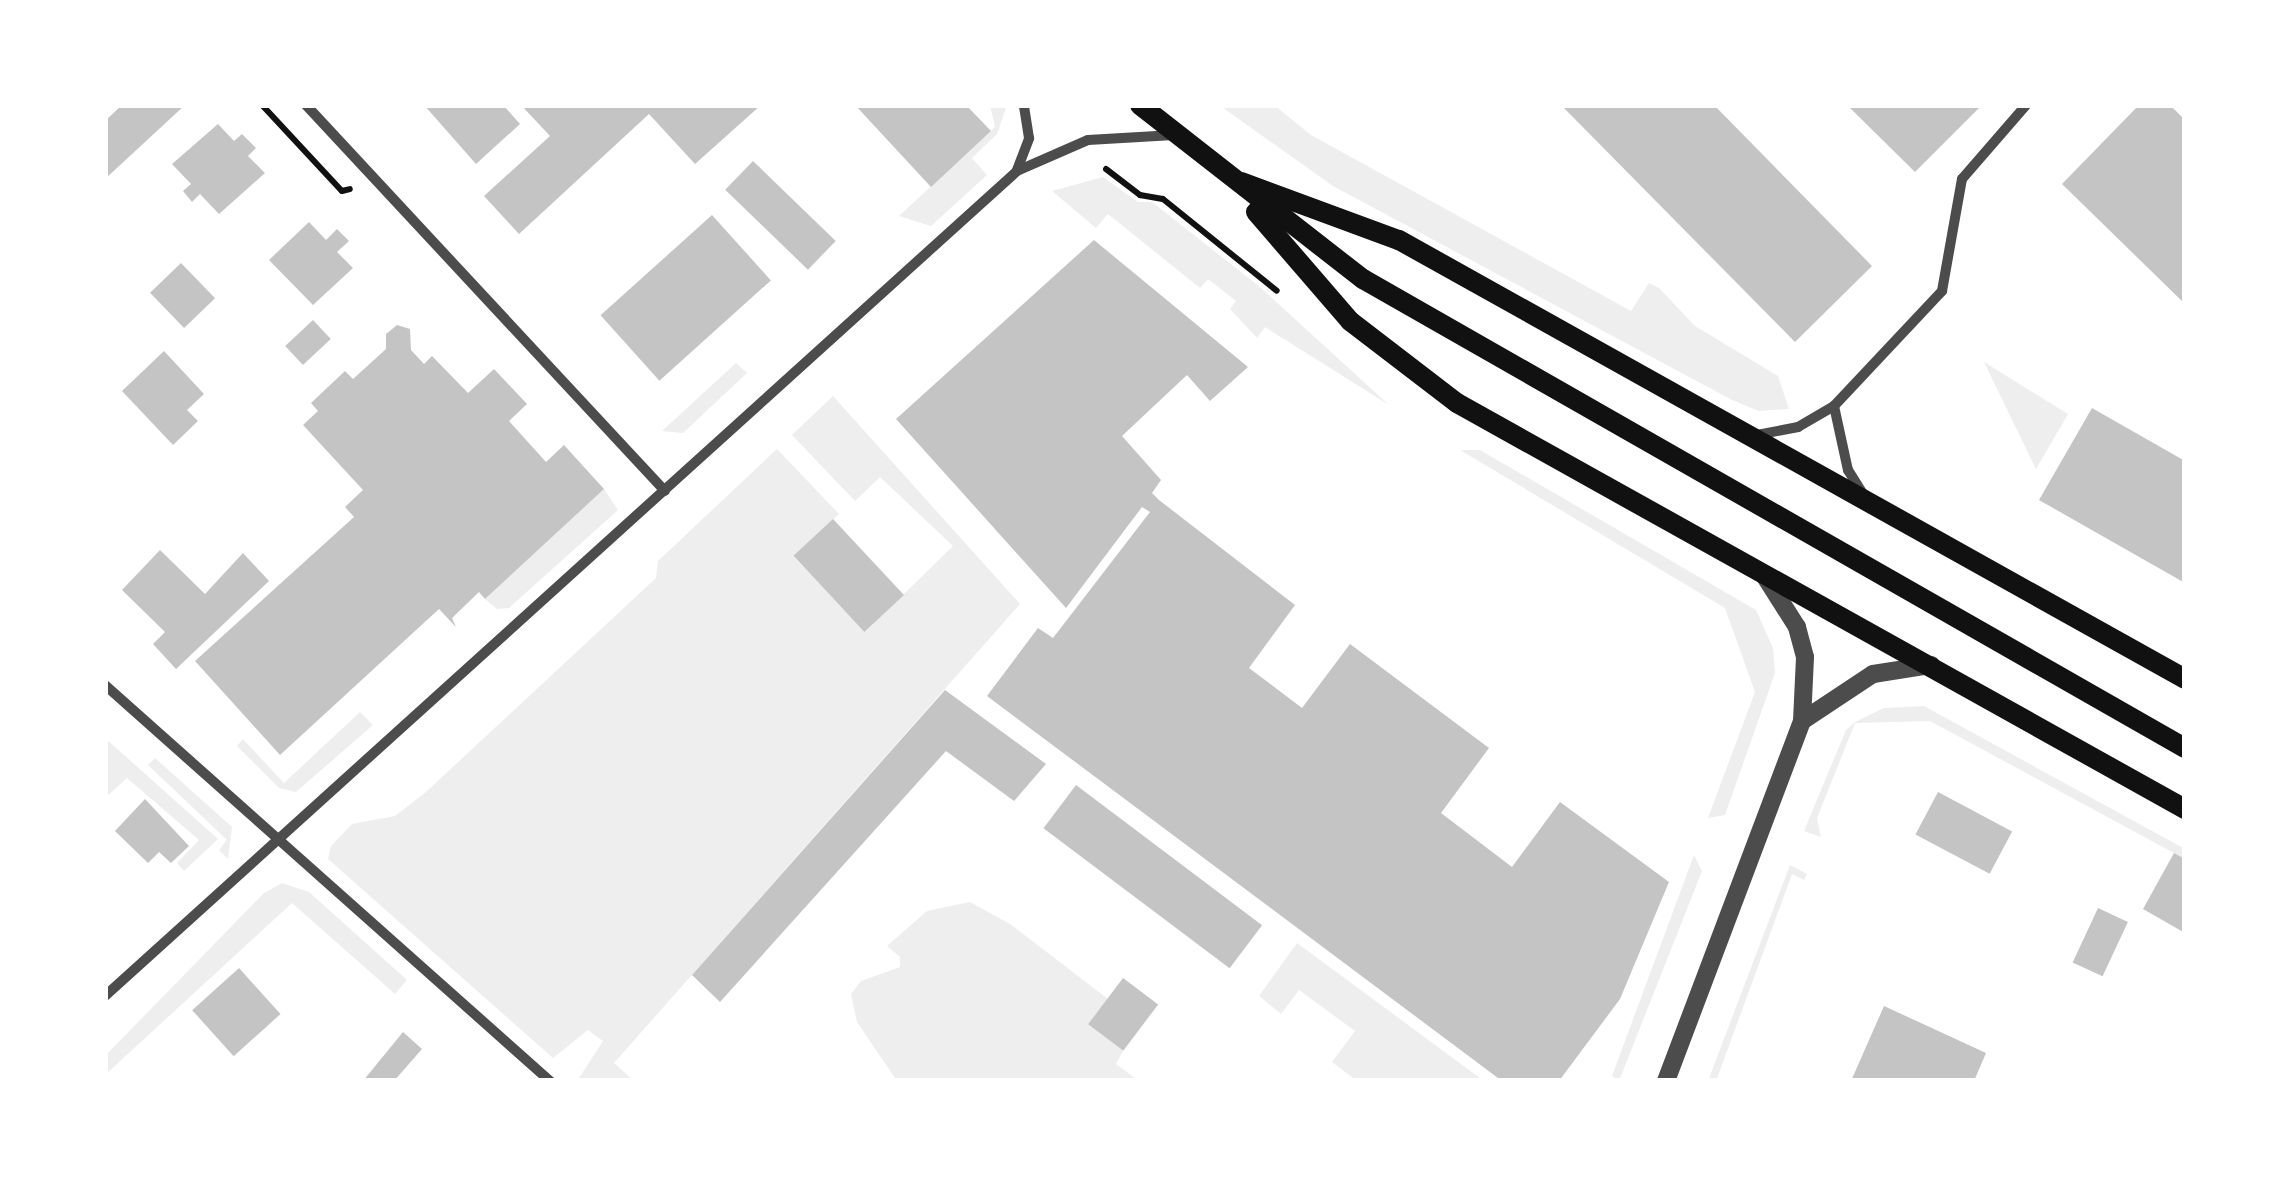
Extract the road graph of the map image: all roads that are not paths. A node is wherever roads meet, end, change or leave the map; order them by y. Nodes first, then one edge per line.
1 (306, 105) edge
2 (1024, 105) edge
3 (1140, 105) edge
4 (2026, 105) edge
5 (1174, 135) junction
6 (1017, 171) junction
7 (1226, 176) junction
8 (1834, 406) junction
9 (1756, 435) junction
10 (664, 490) junction
11 (1865, 496) junction
12 (1764, 575) junction
13 (1933, 665) junction
14 (2185, 679) edge
15 (105, 685) edge
16 (1802, 721) junction
17 (2185, 748) edge
18 (2185, 809) edge
19 (277, 840) junction
20 (105, 996) edge
21 (550, 1081) edge
22 (1666, 1081) edge

1 - 10 street
2 - 6 street
3 - 5 main road
4 - 8 street
5 - 6 street
5 - 7 main road
6 - 10 street
7 - 9 main road
7 - 12 main road
7 - 17 main road
8 - 9 street
8 - 11 street
9 - 11 main road
10 - 19 street
11 - 14 main road
12 - 13 main road
12 - 16 street
13 - 16 street
13 - 18 main road
15 - 19 street
16 - 22 street
19 - 20 street
19 - 21 street

